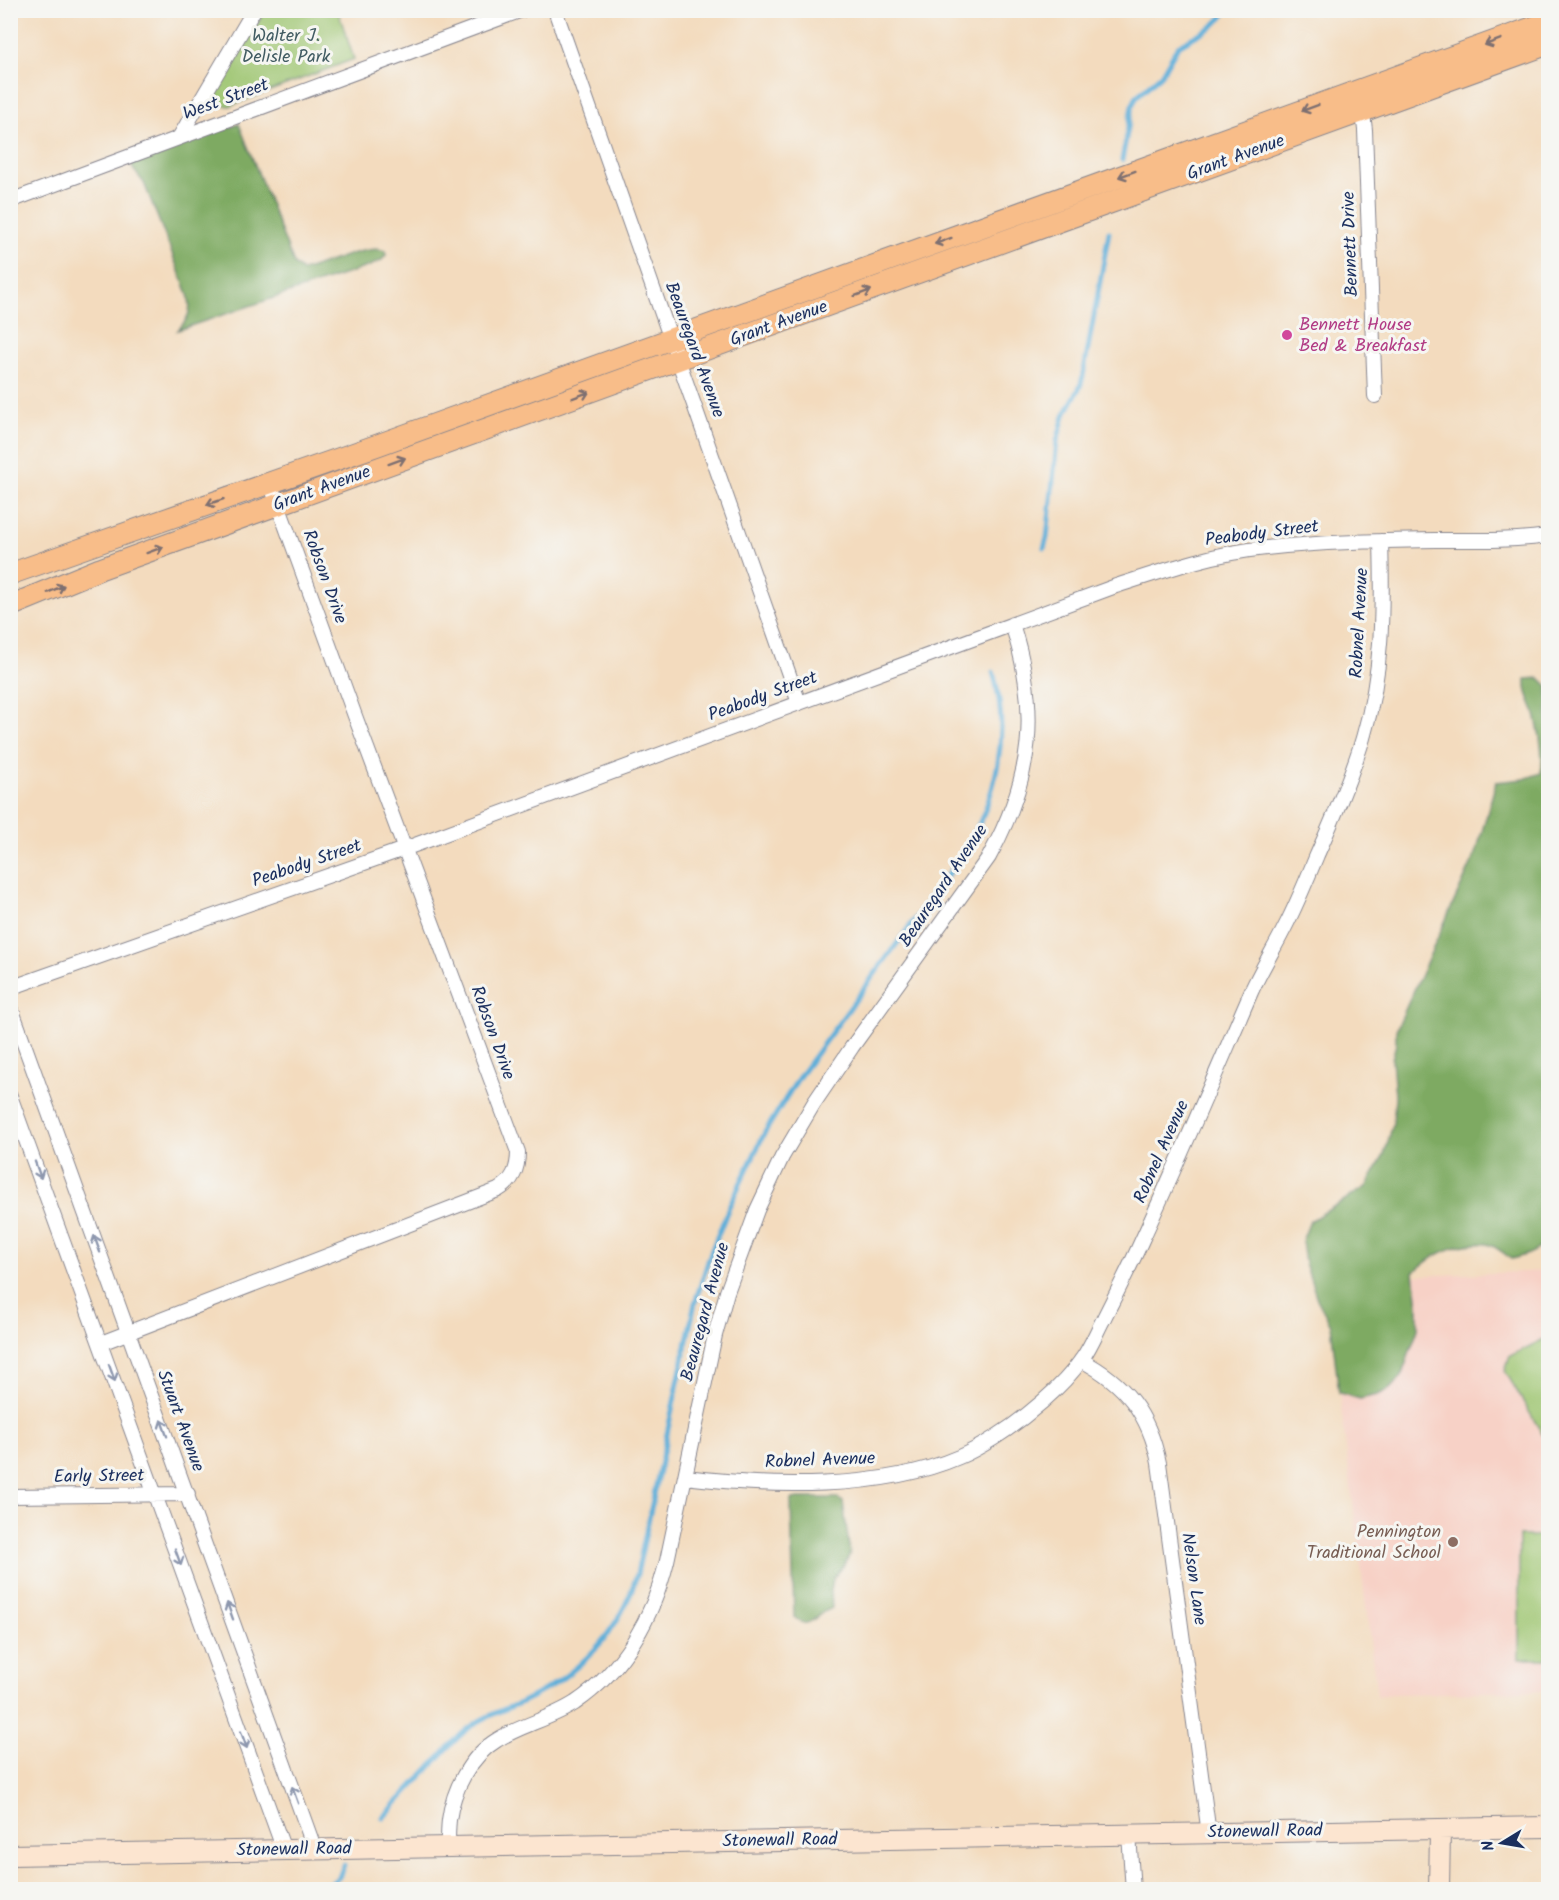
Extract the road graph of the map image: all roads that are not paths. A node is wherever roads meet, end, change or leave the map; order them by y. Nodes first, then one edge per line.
1 (254, 10) edge
2 (522, 10) edge
3 (555, 10) edge
4 (1548, 22) edge
5 (1548, 44) edge
6 (1360, 90) junction
7 (1363, 111) junction
8 (180, 136) junction
9 (10, 201) edge
10 (672, 339) junction
11 (679, 360) junction
12 (1375, 396) dead end
13 (270, 483) junction
14 (278, 505) junction
15 (1548, 536) edge
16 (1381, 541) junction
17 (10, 574) edge
18 (10, 606) edge
19 (1012, 624) junction
20 (799, 703) junction
21 (404, 849) junction
22 (10, 988) edge
23 (10, 1005) edge
24 (10, 1096) edge
25 (129, 1332) junction
26 (100, 1343) junction
27 (1081, 1360) junction
28 (685, 1477) junction
29 (156, 1494) junction
30 (188, 1494) junction
31 (10, 1496) edge
32 (1548, 1827) edge
33 (1440, 1829) junction
34 (1209, 1834) junction
35 (1129, 1835) junction
36 (448, 1847) junction
37 (284, 1850) junction
38 (315, 1850) junction
39 (10, 1855) edge
40 (1133, 1890) edge
41 (1439, 1890) edge

1 - 8 street
2 - 8 street, West Street
3 - 10 street, Beauregard Avenue
4 -> 6 main road, Grant Avenue
5 - 7 main road, Grant Avenue
6 - 7 street, Bennett Drive
6 -> 10 main road, Grant Avenue
11 -> 7 main road, Grant Avenue
7 - 12 street, Bennett Drive
8 - 9 street, West Street
10 - 11 street, Beauregard Avenue
10 - 13 main road, Grant Avenue
14 -> 11 main road, Grant Avenue
11 - 20 street, Beauregard Avenue
13 - 14 street, Robson Drive
13 -> 17 main road, Grant Avenue
18 -> 14 main road, Grant Avenue
14 - 21 street, Robson Drive
15 - 16 street, Peabody Street
16 - 19 street, Peabody Street
16 - 27 street, Robnel Avenue
19 - 20 street, Peabody Street
19 - 28 street, Beauregard Avenue
20 - 21 street, Peabody Street
21 - 22 street, Peabody Street
21 - 25 street, Robson Drive
25 -> 23 street, Stuart Avenue
24 -> 26 street
25 - 26 street, Robson Drive
30 -> 25 street, Stuart Avenue
26 -> 29 street
27 - 28 street, Robnel Avenue
27 - 34 street, Nelson Lane
28 - 36 street, Beauregard Avenue
29 - 30 street, Early Street
29 - 31 street, Early Street
29 -> 37 street
38 -> 30 street, Stuart Avenue
32 - 33 street, Stonewall Road
33 - 34 street, Stonewall Road
33 - 41 street
34 - 35 street, Stonewall Road
35 - 36 street, Stonewall Road
35 - 40 street
36 - 38 street, Stonewall Road
37 - 38 street, Stonewall Road
37 - 39 street, Stonewall Road

